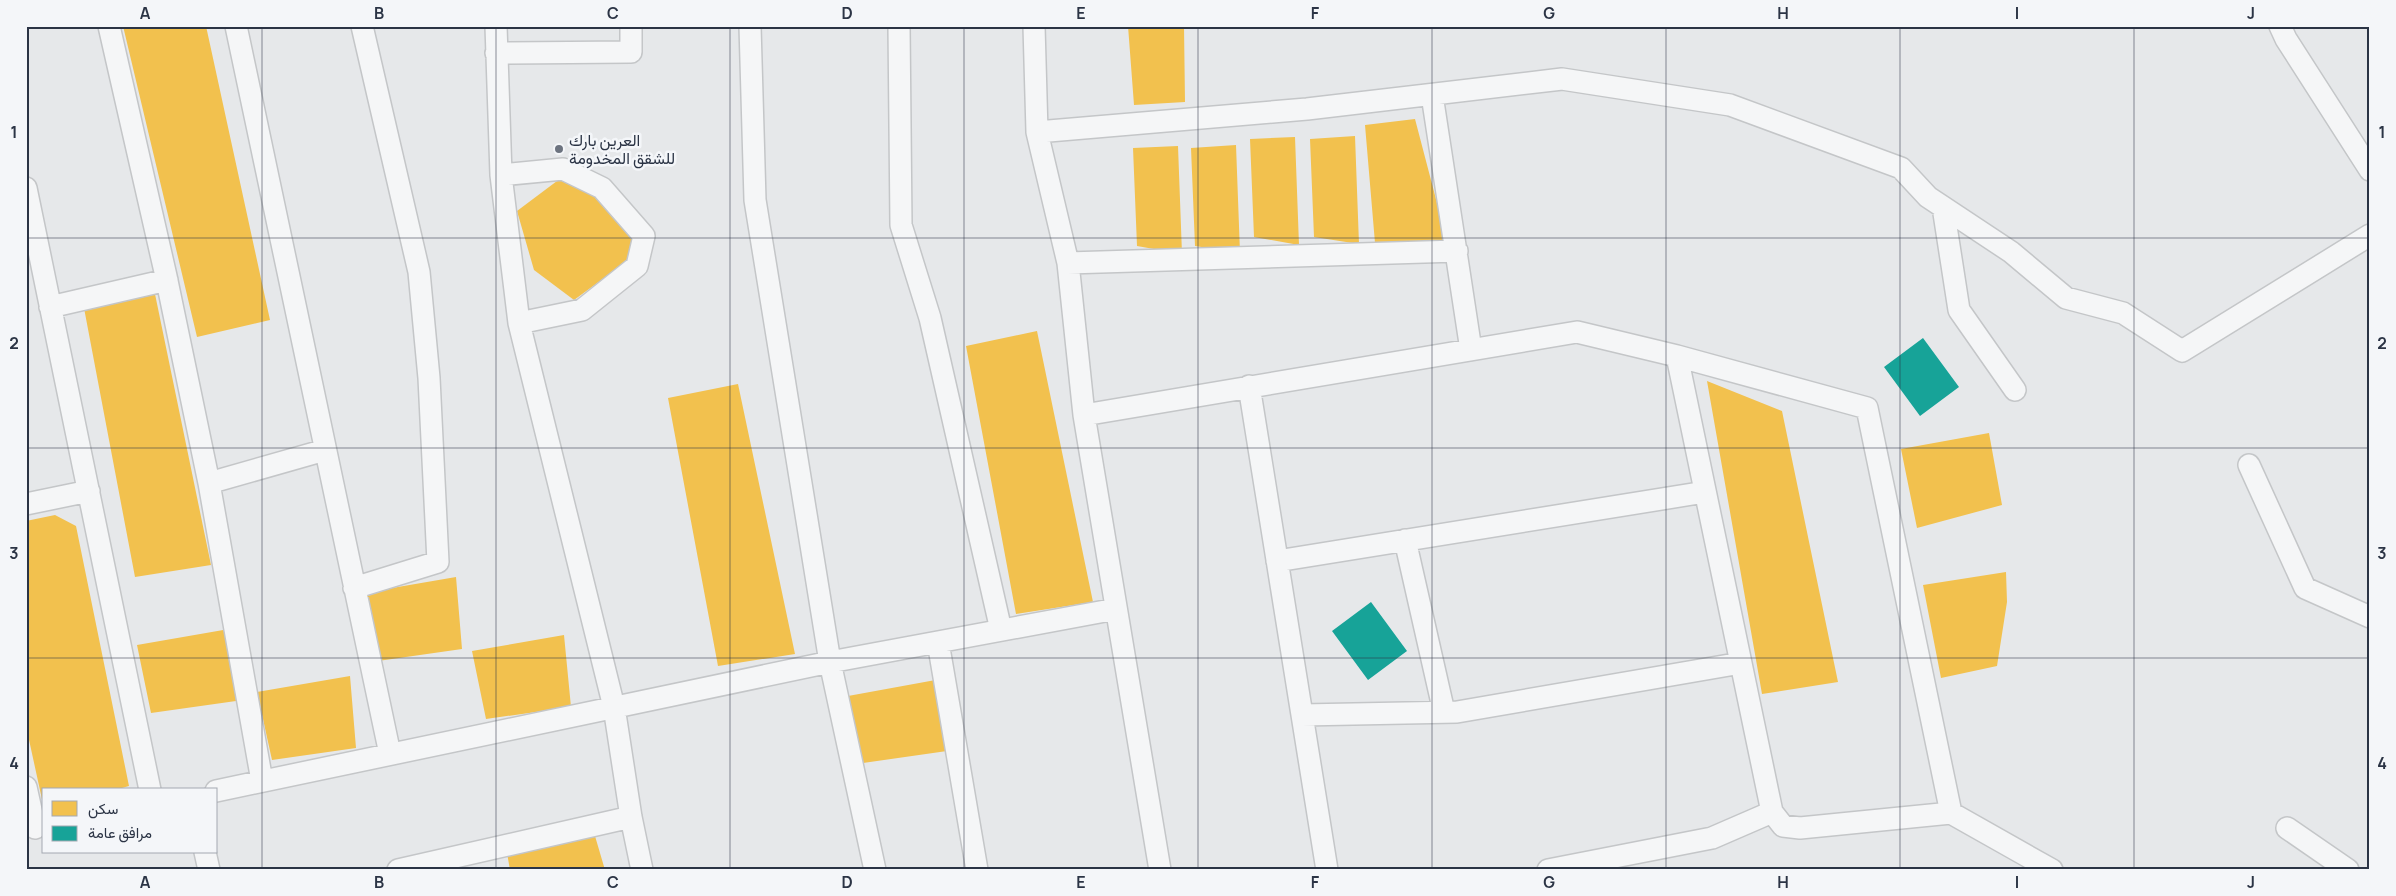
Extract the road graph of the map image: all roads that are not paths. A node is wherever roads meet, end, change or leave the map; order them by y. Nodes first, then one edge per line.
1 (109, 26) edge
2 (236, 26) edge
3 (362, 26) edge
4 (496, 26) edge
5 (631, 26) edge
6 (750, 26) edge
7 (899, 26) edge
8 (1034, 26) edge
9 (2280, 26) edge
10 (496, 53) junction
11 (1432, 95) junction
12 (1037, 132) junction
13 (2370, 170) edge
14 (501, 175) junction
15 (26, 188) edge
16 (1943, 207) junction
17 (2370, 235) edge
18 (1457, 250) junction
19 (33, 258) edge
20 (1068, 264) junction
21 (167, 280) junction
22 (50, 307) junction
23 (519, 323) junction
24 (1471, 350) junction
25 (1677, 356) junction
26 (1249, 386) junction
27 (2015, 390) dead end
28 (1084, 415) junction
29 (326, 450) junction
30 (2248, 465) dead end
31 (209, 483) junction
32 (88, 491) junction
33 (1705, 492) junction
34 (26, 504) edge
35 (1405, 540) junction
36 (1277, 561) junction
37 (354, 588) junction
38 (1116, 609) junction
39 (2368, 620) edge
40 (1001, 630) junction
41 (938, 642) junction
42 (830, 662) junction
43 (1741, 663) junction
44 (614, 707) junction
45 (1444, 712) junction
46 (1302, 715) junction
47 (390, 754) junction
48 (262, 781) junction
49 (26, 787) edge
50 (150, 788) edge
51 (218, 791) edge
52 (1772, 812) junction
53 (1951, 812) junction
54 (631, 817) junction
55 (35, 828) edge
56 (2287, 828) dead end
57 (205, 854) edge
58 (1624, 863) edge
59 (209, 870) edge
60 (398, 870) edge
61 (642, 870) edge
62 (875, 870) edge
63 (978, 870) edge
64 (1160, 870) edge
65 (1327, 870) edge
66 (1548, 870) edge
67 (2052, 870) edge
68 (2348, 870) edge

1 - 21 street
2 - 29 street
3 - 37 street
4 - 10 street
5 - 10 street
6 - 42 street
7 - 40 street
8 - 12 street
9 - 13 street
10 - 14 street
11 - 12 street
11 - 16 street
11 - 18 street
12 - 20 street
14 - 23 street
14 - 23 street
15 - 19 street
16 - 17 street
16 - 27 street
18 - 20 street
18 - 24 street
19 - 22 street
20 - 28 street
21 - 22 street
21 - 31 street
22 - 32 street
23 - 44 street
24 - 25 street
24 - 26 street
25 - 33 street
25 - 53 street
26 - 28 street
26 - 36 street
28 - 38 street
29 - 31 street
29 - 37 street
30 - 39 street
31 - 48 street
32 - 34 street
32 - 50 street
33 - 35 street
33 - 43 street
35 - 36 street
35 - 45 street
36 - 46 street
37 - 47 street
38 - 40 street
38 - 64 street
40 - 41 street
41 - 42 street
41 - 63 street
42 - 44 street
42 - 62 street
43 - 45 street
43 - 52 street
44 - 47 street
44 - 54 street
45 - 46 street
46 - 65 street
47 - 48 street
48 - 51 street
49 - 55 street
52 - 53 street
52 - 58 street
53 - 67 street
54 - 60 street
54 - 61 street
56 - 68 street
57 - 59 street
58 - 66 street

